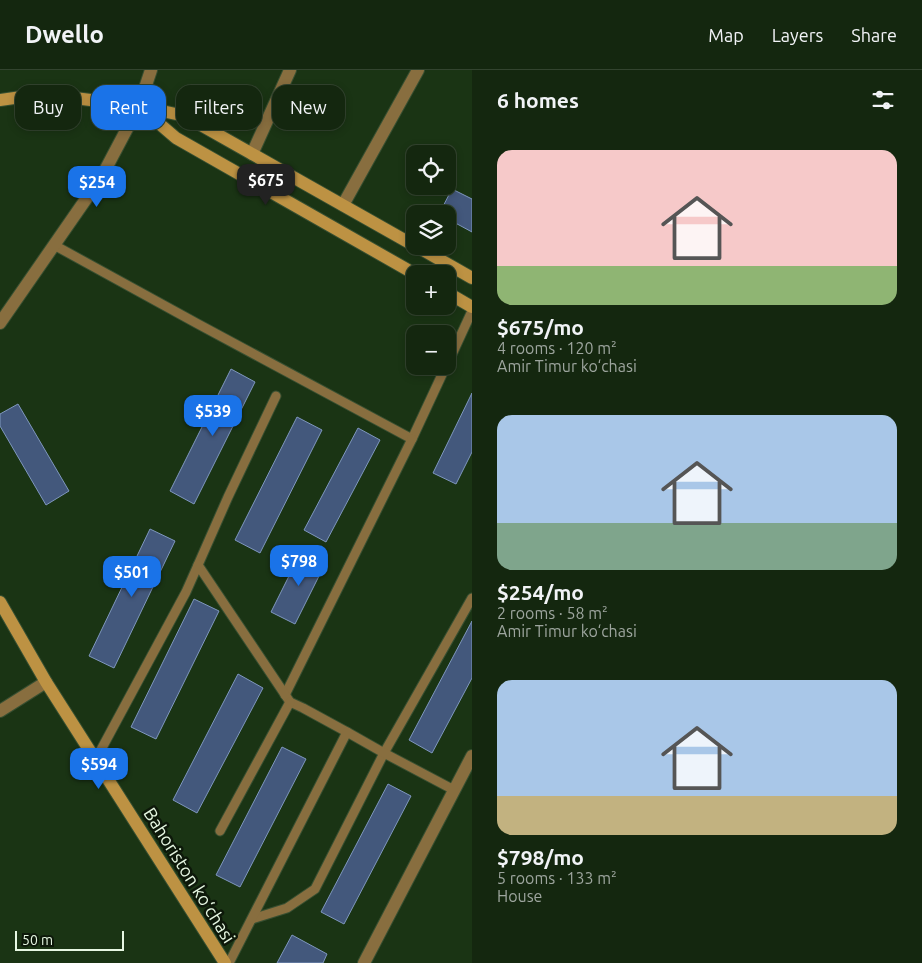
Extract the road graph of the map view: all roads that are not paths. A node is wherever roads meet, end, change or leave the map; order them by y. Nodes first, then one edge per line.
1 (151, 70) edge
2 (290, 70) edge
3 (418, 70) edge
4 (146, 85) edge
5 (0, 100) edge
6 (91, 100) edge
7 (166, 112) edge
8 (166, 129) edge
9 (127, 130) edge
10 (252, 154) junction
11 (343, 205) junction
12 (406, 240) edge
13 (54, 244) junction
14 (432, 255) edge
15 (406, 269) edge
16 (472, 278) edge
17 (456, 298) edge
18 (472, 309) edge
19 (0, 323) edge
20 (456, 345) edge
21 (442, 375) edge
22 (276, 396) dead end
23 (412, 439) junction
24 (198, 565) junction
25 (472, 598) edge
26 (0, 602) edge
27 (46, 682) junction
28 (288, 699) junction
29 (0, 711) edge
30 (347, 732) junction
31 (384, 753) junction
32 (472, 756) edge
33 (96, 760) junction
34 (454, 790) junction
35 (220, 831) dead end
36 (252, 919) junction
37 (225, 963) edge
38 (229, 963) edge
39 (364, 963) edge

1 - 4 street
2 - 10 street
3 - 11 street
5 - 6 street
7 - 10 street
8 - 15 street
9 - 13 street
10 - 11 street
11 - 12 street
13 - 19 street
13 - 23 lane
14 - 16 street
17 - 18 street
18 - 20 lane
21 - 23 lane
22 - 24 lane
23 - 28 lane
24 - 28 lane
24 - 33 lane
25 - 31 lane
26 - 27 street, Bahoriston ko‘chasi
27 - 29 street
27 - 33 street, Bahoriston ko‘chasi
28 - 30 lane
28 - 35 lane
30 - 31 lane
30 - 36 lane
31 - 34 lane
31 - 36 lane
32 - 34 street
33 - 37 street, Bahoriston ko‘chasi
34 - 39 street
36 - 38 lane

